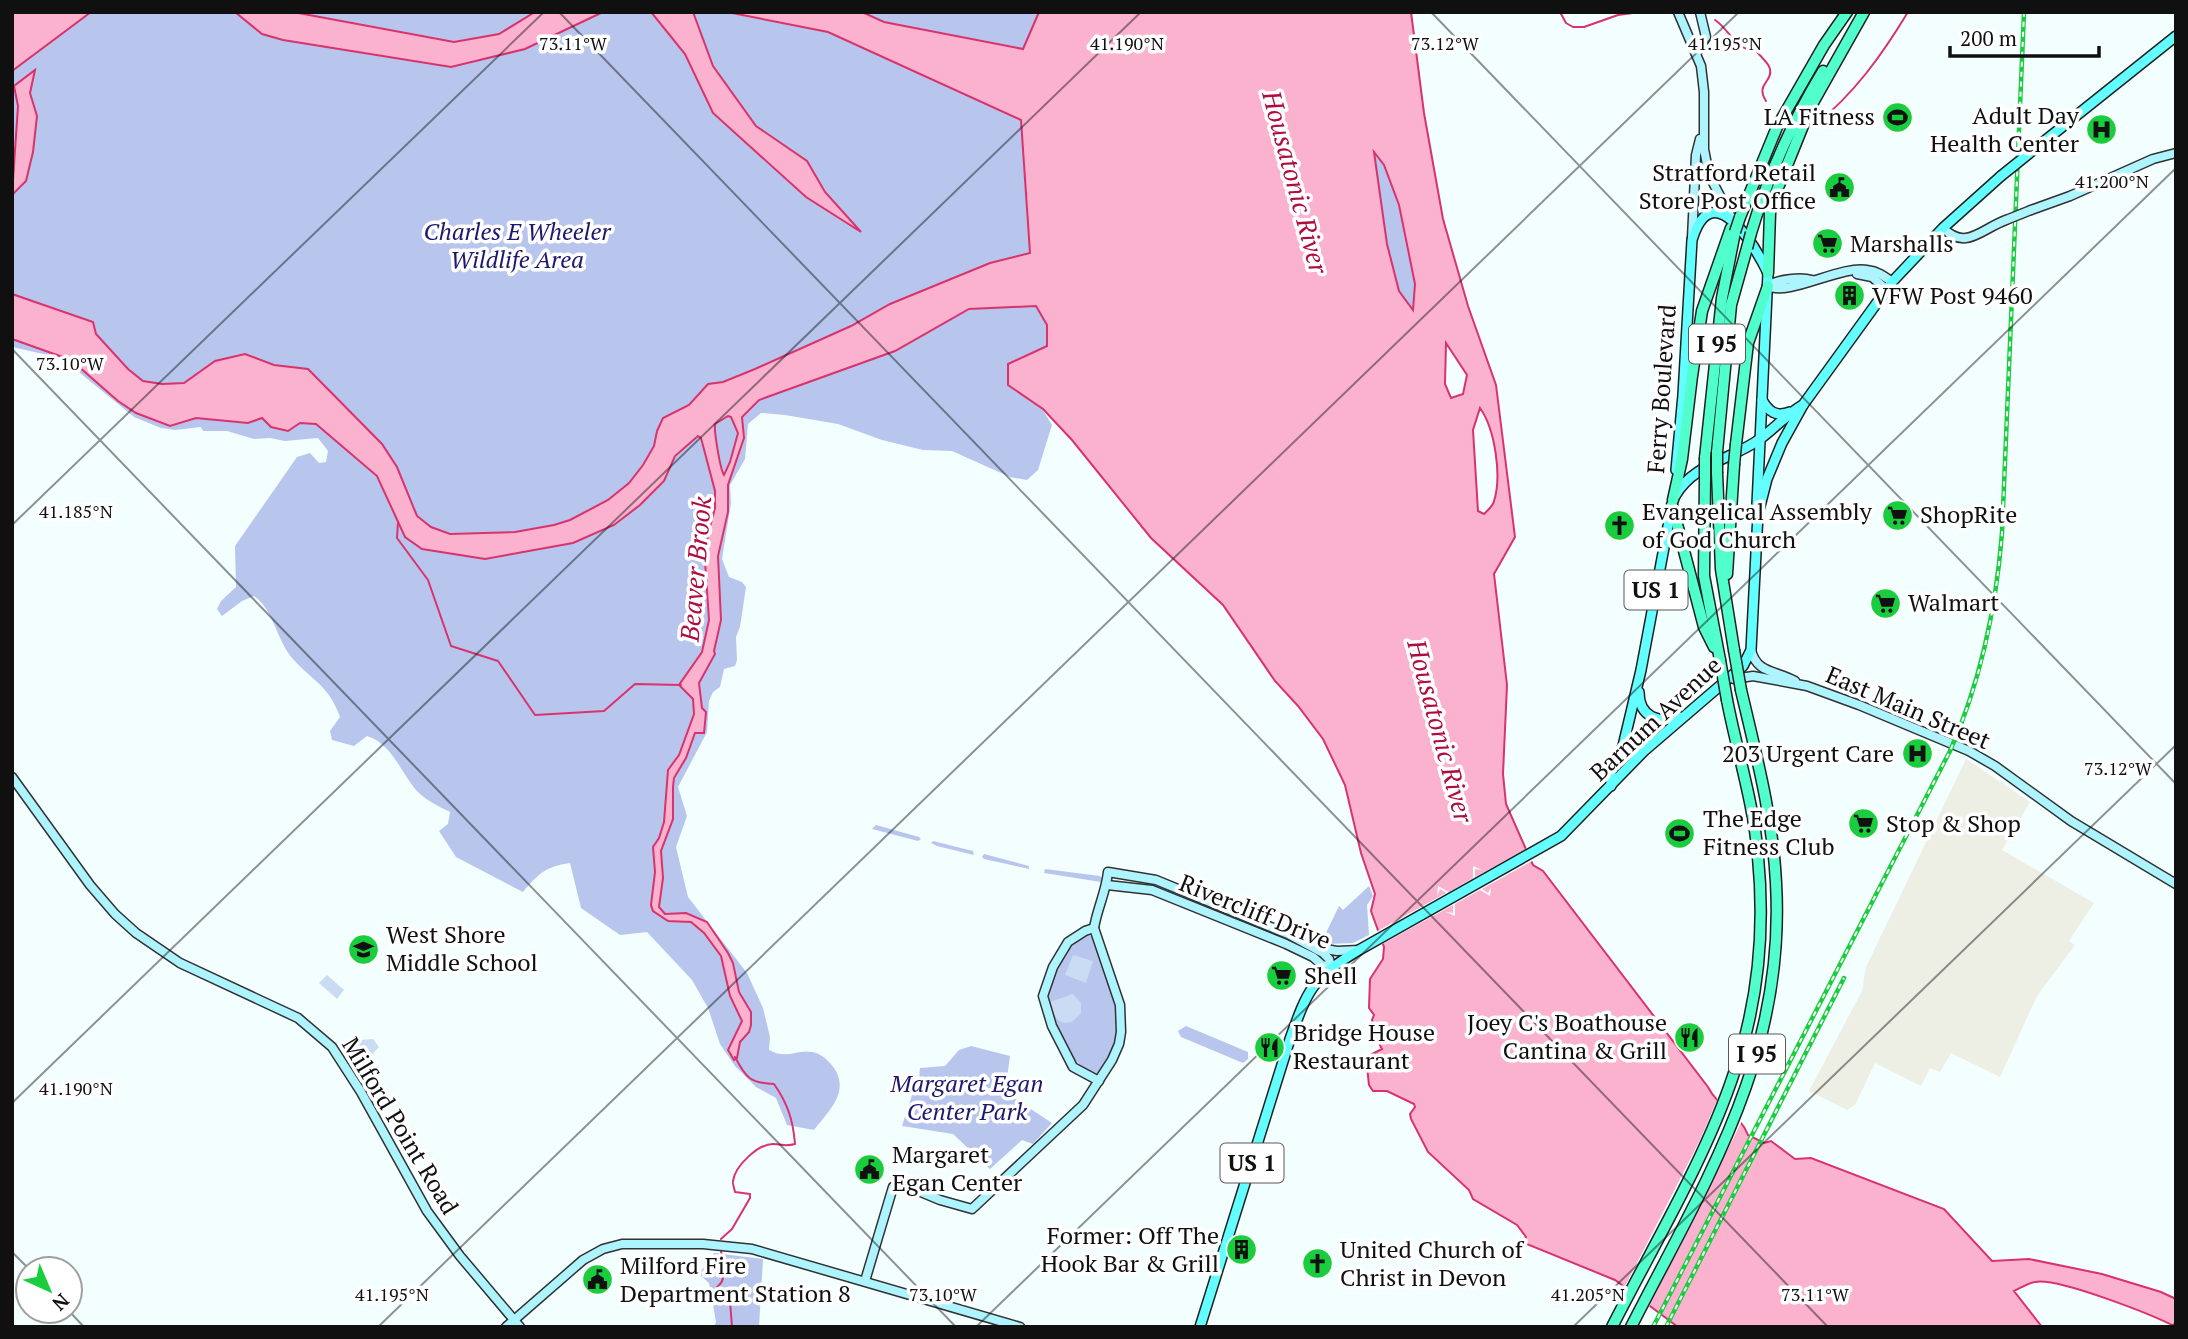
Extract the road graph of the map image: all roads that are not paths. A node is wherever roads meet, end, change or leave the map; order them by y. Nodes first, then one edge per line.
1 (1678, 12) edge
2 (1700, 12) edge
3 (1847, 12) edge
4 (1863, 12) edge
5 (1705, 31) junction
6 (2176, 36) edge
7 (1692, 42) junction
8 (1696, 54) junction
9 (1702, 126) junction
10 (2176, 153) edge
11 (1735, 222) junction
12 (1943, 228) junction
13 (1692, 240) junction
14 (1768, 273) junction
15 (1768, 286) junction
16 (1889, 286) junction
17 (1761, 399) junction
18 (1803, 405) junction
19 (1792, 411) junction
20 (1759, 440) junction
21 (1737, 447) junction
22 (1757, 500) junction
23 (1672, 502) junction
24 (1758, 514) junction
25 (1726, 603) junction
26 (1751, 650) junction
27 (1720, 660) junction
28 (1639, 680) junction
29 (1721, 684) junction
30 (1800, 684) junction
31 (1682, 716) junction
32 (12, 777) edge
33 (1611, 786) junction
34 (1146, 879) junction
35 (2176, 884) edge
36 (1107, 885) junction
37 (1144, 888) junction
38 (1094, 928) junction
39 (1315, 947) junction
40 (1362, 948) junction
41 (1331, 967) junction
42 (1099, 1081) junction
43 (865, 1281) junction
44 (514, 1319) junction
45 (506, 1327) edge
46 (520, 1327) edge
47 (1020, 1327) edge
48 (1200, 1327) edge
49 (1612, 1327) edge
50 (1631, 1327) edge

1 - 7 street, Ferry Boulevard
2 - 5 street
3 - 11 highway, I 95
4 - 14 highway
4 - 25 highway, I 95, bridge
5 - 7 street
5 - 8 street
6 - 12 main road, Barnum Avenue / US 1, bridge
7 - 8 street, Ferry Boulevard
8 - 9 street, Ferry Boulevard
9 - 11 street, Ferry Boulevard
9 - 13 street, Ferry Boulevard
10 - 12 street, bridge
11 - 13 main road
11 - 14 main road, Ferry Boulevard
11 - 23 highway
11 - 27 highway, I 95, bridge
12 - 16 main road, Barnum Avenue / US 1
13 - 23 main road, Ferry Boulevard
14 - 15 main road, Ferry Boulevard
15 - 16 street
15 - 17 main road, Ferry Boulevard
15 - 21 highway
16 - 18 main road, Barnum Avenue / US 1
17 - 19 main road
17 - 20 main road, Ferry Boulevard
18 - 19 main road, Barnum Avenue / US 1
18 - 24 main road, Barnum Avenue / US 1
19 - 20 main road, Barnum Avenue / US 1
20 - 21 main road, Barnum Avenue / US 1
20 - 22 main road, Ferry Boulevard
21 - 22 main road
21 - 23 main road, Barnum Avenue / US 1
21 - 25 highway, bridge
22 - 24 main road, Ferry Boulevard
23 - 27 highway
23 - 28 main road, Ferry Boulevard / US 1
24 - 26 main road, Barnum Avenue / US 1
25 - 50 highway, I 95, bridge
26 - 29 main road, Barnum Avenue / US 1
26 - 30 street, East Main Street
27 - 49 highway, I 95, bridge
28 - 31 main road
28 - 33 main road, Ferry Boulevard / US 1
29 - 30 street, East Main Street
29 - 31 main road, Barnum Avenue / US 1
30 - 35 street, East Main Street
31 - 33 main road, Barnum Avenue / US 1
32 - 44 street, Milford Point Road
33 - 40 main road, Barnum Avenue / US 1
34 - 36 street, Rivercliff Drive
34 - 37 street, Rivercliff Drive
34 - 39 street, Rivercliff Drive
36 - 37 street, Rivercliff Drive
36 - 38 street
37 - 41 street, Rivercliff Drive
38 - 42 street
38 - 42 street
39 - 40 street, Rivercliff Drive
39 - 41 street, Rivercliff Drive
40 - 41 main road, US 1
41 - 48 main road, US 1
42 - 43 street
43 - 44 street
43 - 47 street
44 - 45 street
44 - 46 street, Milford Point Road

